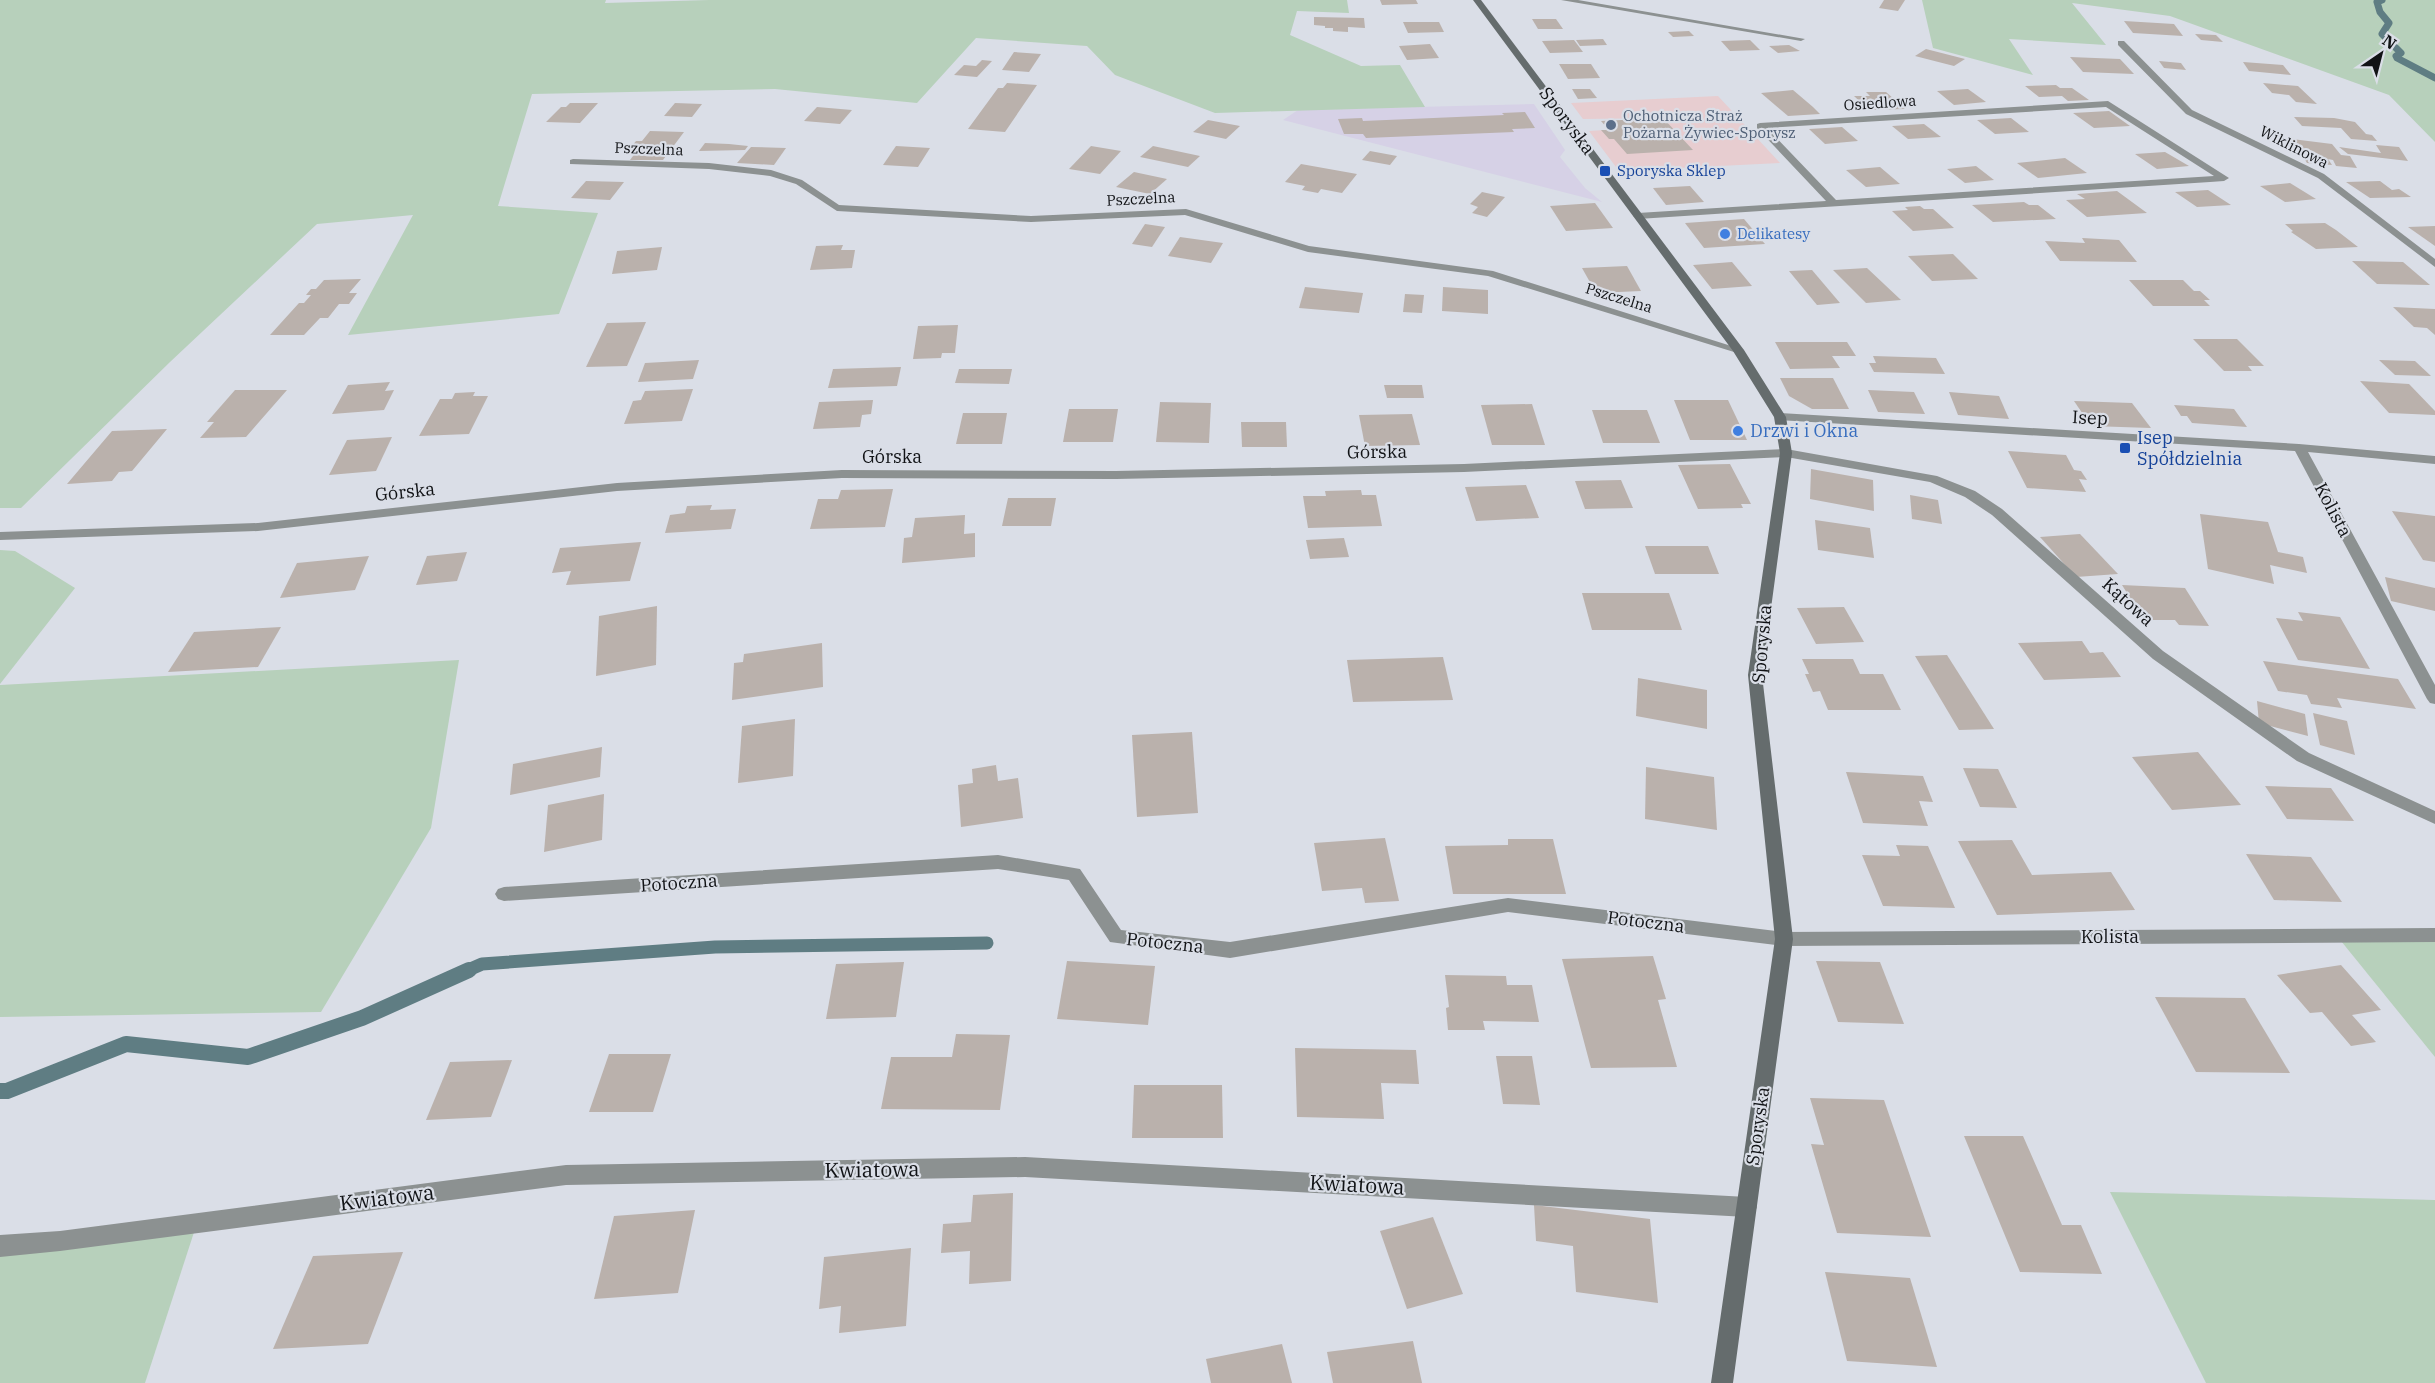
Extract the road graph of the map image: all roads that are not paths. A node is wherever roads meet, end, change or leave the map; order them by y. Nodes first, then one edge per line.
1 (1477, 0) edge
2 (1565, 0) edge
3 (1801, 39) dead end
4 (2121, 43) dead end
5 (573, 162) dead end
6 (1833, 203) junction
7 (1638, 216) junction
8 (2435, 264) edge
9 (1738, 350) junction
10 (1779, 417) junction
11 (2299, 448) junction
12 (1786, 453) junction
13 (2435, 460) edge
14 (0, 536) edge
15 (2435, 699) edge
16 (2435, 818) edge
17 (504, 894) dead end
18 (2435, 935) edge
19 (1784, 939) junction
20 (1747, 1207) junction
21 (0, 1246) edge
22 (1722, 1383) edge

1 - 7 street, Sporyska
2 - 3 street
4 - 8 street, Wiklinowa
5 - 9 street, Pszczelna
6 - 6 street, Osiedlowa
6 - 7 street
7 - 9 street, Sporyska
9 - 10 street, Sporyska
10 - 11 street, Isep
10 - 12 street, Sporyska
11 - 13 street, Isep
11 - 15 street, Kolista
12 - 14 street, Górska
12 - 16 street, Kątowa
12 - 19 street, Sporyska
17 - 19 street, Potoczna
18 - 19 street, Kolista
19 - 20 street, Sporyska
20 - 21 street, Kwiatowa
20 - 22 street, Sporyska

